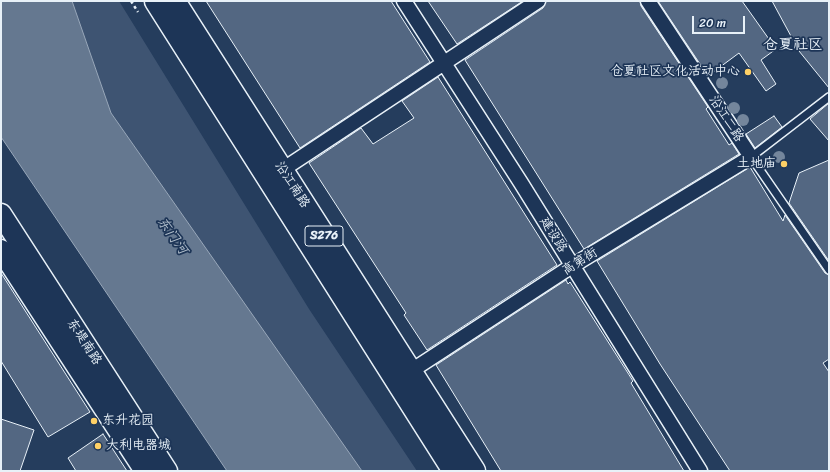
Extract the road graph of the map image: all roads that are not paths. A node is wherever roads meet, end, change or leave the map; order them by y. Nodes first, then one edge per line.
1 (156, 1) edge
2 (174, 1) edge
3 (404, 1) edge
4 (538, 1) edge
5 (648, 1) edge
6 (444, 64) junction
7 (829, 97) edge
8 (751, 157) junction
9 (276, 174) junction
10 (1, 214) edge
11 (1, 250) edge
12 (572, 266) junction
13 (829, 270) edge
14 (411, 371) junction
15 (145, 471) edge
16 (167, 471) edge
17 (454, 471) edge
18 (474, 471) edge
19 (700, 471) edge

1 - 9 main road, 沿江南路 / S276
2 - 9 main road, 沿江南路 / S276
3 - 6 street, 建设路
4 - 6 street
5 - 8 street, 沿江二路
6 - 9 street
6 - 12 street, 建设路
7 - 8 lane
8 - 12 street, 高第街
8 - 13 lane
9 - 14 main road, 沿江南路 / S276
9 - 17 main road, 沿江南路 / S276
10 - 16 main road, 东堤南路
11 - 15 main road, 东堤南路
12 - 14 street, 高第街
12 - 19 street, 建设路
14 - 18 main road, 沿江南路 / S276

